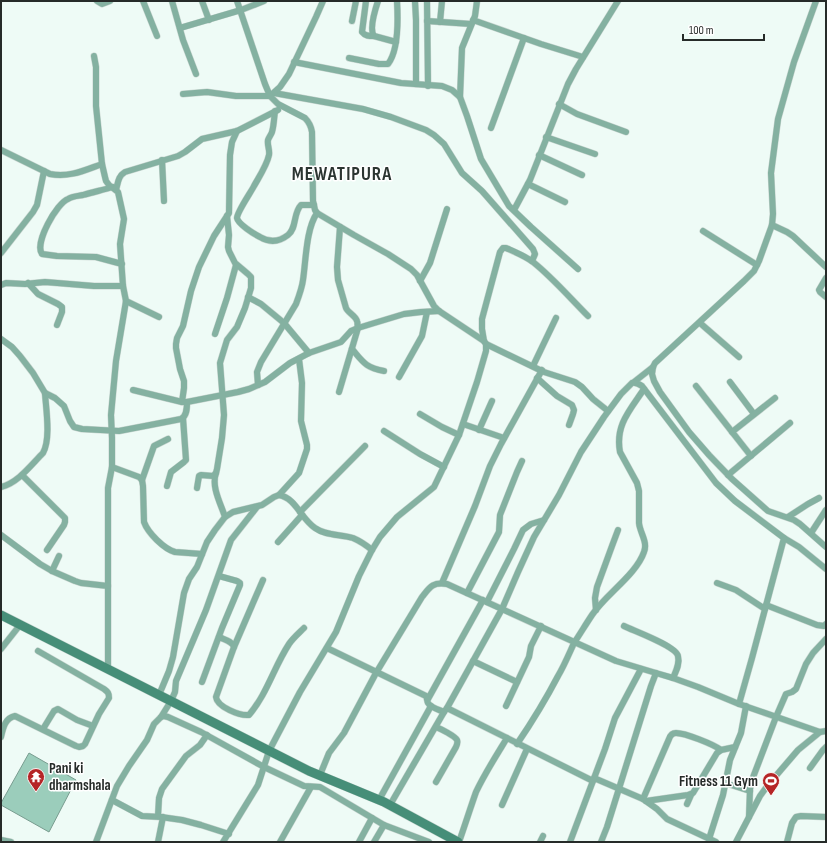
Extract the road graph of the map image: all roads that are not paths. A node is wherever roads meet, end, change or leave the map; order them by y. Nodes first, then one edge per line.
1 (97, 1) edge
2 (110, 1) edge
3 (143, 1) edge
4 (172, 1) edge
5 (202, 1) edge
6 (238, 1) edge
7 (264, 1) edge
8 (323, 1) edge
9 (356, 1) edge
10 (366, 1) edge
11 (378, 1) edge
12 (397, 1) edge
13 (415, 1) edge
14 (427, 1) edge
15 (442, 1) edge
16 (477, 1) edge
17 (618, 1) edge
18 (816, 1) edge
19 (241, 10) junction
20 (209, 20) junction
21 (352, 21) dead end
22 (427, 21) junction
23 (440, 22) junction
24 (472, 22) junction
25 (180, 28) junction
26 (157, 36) dead end
27 (374, 36) junction
28 (524, 38) junction
29 (396, 42) junction
30 (94, 56) dead end
31 (583, 57) junction
32 (349, 58) dead end
33 (294, 62) junction
34 (196, 74) dead end
35 (416, 84) junction
36 (428, 86) junction
37 (183, 94) dead end
38 (272, 94) junction
39 (460, 97) junction
40 (559, 104) junction
41 (282, 107) junction
42 (275, 111) junction
43 (491, 128) dead end
44 (236, 131) junction
45 (626, 132) dead end
46 (546, 137) junction
47 (1, 150) edge
48 (595, 154) dead end
49 (540, 155) junction
50 (162, 160) junction
51 (102, 164) junction
52 (44, 171) junction
53 (582, 175) dead end
54 (528, 184) junction
55 (114, 189) junction
56 (164, 201) dead end
57 (565, 202) dead end
58 (314, 205) junction
59 (447, 209) dead end
60 (514, 210) junction
61 (317, 212) junction
62 (227, 216) junction
63 (772, 225) junction
64 (340, 227) junction
65 (703, 231) dead end
66 (1, 252) edge
67 (532, 261) junction
68 (122, 264) junction
69 (236, 265) junction
70 (757, 265) junction
71 (826, 267) edge
72 (578, 269) dead end
73 (826, 278) edge
74 (420, 281) junction
75 (28, 283) junction
76 (1, 285) edge
77 (124, 286) junction
78 (248, 297) junction
79 (826, 297) edge
80 (126, 301) junction
81 (439, 311) junction
82 (427, 312) junction
83 (588, 316) dead end
84 (159, 317) dead end
85 (556, 318) dead end
86 (284, 323) junction
87 (700, 323) junction
88 (57, 325) dead end
89 (358, 328) junction
90 (215, 334) dead end
91 (1, 339) edge
92 (485, 343) junction
93 (352, 349) junction
94 (308, 353) junction
95 (739, 357) dead end
96 (299, 359) junction
97 (533, 366) junction
98 (653, 367) junction
99 (542, 370) junction
100 (384, 371) dead end
101 (398, 377) dead end
102 (537, 378) junction
103 (634, 382) junction
104 (730, 382) dead end
105 (258, 385) junction
106 (696, 386) dead end
107 (644, 389) junction
108 (133, 390) dead end
109 (340, 392) dead end
110 (45, 393) junction
111 (223, 395) junction
112 (775, 398) dead end
113 (492, 401) dead end
114 (184, 402) junction
115 (608, 411) junction
116 (420, 414) dead end
117 (754, 414) junction
118 (184, 418) junction
119 (790, 423) dead end
120 (463, 424) junction
121 (569, 425) dead end
122 (479, 430) junction
123 (112, 431) junction
124 (384, 431) dead end
125 (732, 432) junction
126 (459, 435) junction
127 (504, 438) junction
128 (168, 440) dead end
129 (366, 446) dead end
130 (751, 456) junction
131 (522, 461) dead end
132 (112, 467) junction
133 (444, 467) junction
134 (216, 473) junction
135 (22, 475) junction
136 (728, 475) junction
137 (142, 480) junction
138 (167, 486) dead end
139 (1, 487) edge
140 (197, 488) dead end
141 (279, 495) junction
142 (819, 498) dead end
143 (257, 507) junction
144 (826, 510) edge
145 (301, 513) junction
146 (788, 517) junction
147 (225, 518) junction
148 (544, 520) junction
149 (618, 530) dead end
150 (811, 533) junction
151 (1, 535) edge
152 (784, 538) junction
153 (278, 542) dead end
154 (826, 546) edge
155 (47, 550) dead end
156 (372, 550) junction
157 (202, 554) junction
158 (59, 556) dead end
159 (826, 569) edge
160 (52, 571) junction
161 (219, 576) junction
162 (263, 580) dead end
163 (442, 583) junction
164 (717, 583) dead end
165 (108, 586) junction
166 (467, 593) junction
167 (485, 601) junction
168 (766, 607) junction
169 (502, 609) junction
170 (596, 610) junction
171 (1, 615) edge
172 (826, 624) edge
173 (20, 625) junction
174 (540, 626) junction
175 (624, 626) dead end
176 (304, 628) dead end
177 (219, 637) junction
178 (826, 639) edge
179 (575, 642) junction
180 (234, 647) junction
181 (327, 648) junction
182 (1, 649) edge
183 (38, 651) dead end
184 (473, 661) junction
185 (108, 669) junction
186 (641, 669) junction
187 (376, 673) junction
188 (656, 673) junction
189 (673, 678) junction
190 (202, 682) dead end
191 (517, 682) junction
192 (159, 695) junction
193 (428, 699) junction
194 (171, 701) junction
195 (740, 704) junction
196 (431, 706) junction
197 (506, 706) dead end
198 (746, 706) junction
199 (446, 710) junction
200 (776, 716) junction
201 (161, 717) junction
202 (94, 726) junction
203 (436, 726) junction
204 (43, 729) junction
205 (823, 731) edge
206 (207, 735) junction
207 (1, 737) edge
208 (507, 738) junction
209 (517, 744) junction
210 (826, 747) edge
211 (735, 748) junction
212 (527, 749) junction
213 (269, 750) junction
214 (721, 750) junction
215 (264, 767) junction
216 (810, 768) dead end
217 (320, 776) junction
218 (593, 780) junction
219 (436, 782) dead end
220 (725, 783) junction
221 (311, 787) junction
222 (619, 788) junction
223 (750, 791) junction
224 (691, 795) junction
225 (112, 800) junction
226 (379, 800) junction
227 (645, 800) junction
228 (687, 804) dead end
229 (390, 805) junction
230 (502, 805) dead end
231 (160, 817) junction
232 (749, 817) junction
233 (826, 817) edge
234 (372, 818) junction
235 (384, 825) junction
236 (229, 834) junction
237 (701, 835) junction
238 (543, 836) dead end
239 (1, 840) edge
240 (713, 841) edge
241 (11, 842) edge
242 (96, 842) edge
243 (158, 842) edge
244 (223, 842) edge
245 (280, 842) edge
246 (359, 842) edge
247 (374, 842) edge
248 (429, 842) edge
249 (459, 842) edge
250 (540, 842) edge
251 (570, 842) edge
252 (602, 842) edge
253 (698, 842) edge
254 (736, 842) edge
255 (786, 842) edge

1 - 2 street
3 - 26 street
4 - 25 street
5 - 20 street
6 - 19 street
7 - 19 street
8 - 33 street
9 - 21 street
10 - 27 street
11 - 27 street
12 - 29 street
13 - 35 street
14 - 22 street
15 - 23 street
16 - 24 street
17 - 31 street
18 - 63 street
19 - 20 street
19 - 38 street
20 - 25 street
22 - 23 street
22 - 36 street
23 - 24 street
24 - 28 street
24 - 39 street
25 - 34 street
27 - 29 street
28 - 31 street
28 - 43 street
29 - 32 street
30 - 51 street
31 - 40 street
33 - 35 street
33 - 38 street
35 - 36 street
36 - 39 street
37 - 38 street
38 - 41 street
38 - 67 street
39 - 60 street
40 - 45 street
40 - 46 street
41 - 42 street
41 - 58 street
42 - 44 street
42 - 58 street
44 - 50 street
44 - 62 street
46 - 48 street
46 - 49 street
47 - 52 street
49 - 53 street
49 - 54 street
50 - 55 street
50 - 56 street
51 - 52 street
51 - 55 street
52 - 66 street
54 - 57 street
54 - 60 street
55 - 68 street
55 - 68 street
58 - 61 street
59 - 74 street
60 - 72 street
61 - 64 street
61 - 86 street
62 - 69 street
62 - 114 street
63 - 70 street
63 - 71 street
64 - 74 street
64 - 89 street
65 - 70 street
67 - 83 street
67 - 92 street
68 - 77 street
69 - 78 street
69 - 90 street
70 - 87 street
73 - 79 street
74 - 81 street
75 - 76 street
75 - 77 street
75 - 88 street
77 - 80 street
78 - 86 street
78 - 111 street
80 - 84 street
80 - 123 street
81 - 82 street
81 - 92 street
82 - 89 street
82 - 101 street
85 - 97 street
86 - 94 street
86 - 105 street
87 - 95 street
87 - 98 street
89 - 93 street
89 - 94 street
91 - 110 street
92 - 97 street
92 - 120 street
93 - 100 street
93 - 109 street
94 - 96 street
96 - 105 street
96 - 141 street
97 - 99 street
98 - 103 street
98 - 136 street
99 - 102 street
99 - 115 street
102 - 121 street
102 - 127 street
103 - 107 street
103 - 115 street
104 - 117 street
105 - 111 street
106 - 125 street
107 - 152 street
107 - 170 street
108 - 114 street
110 - 123 street
110 - 135 street
111 - 114 street
111 - 134 street
112 - 117 street
113 - 122 street
114 - 118 street
115 - 148 street
116 - 126 street
117 - 125 street
118 - 123 street
118 - 138 street
119 - 130 street
120 - 122 street
120 - 126 street
122 - 127 street
123 - 132 street
124 - 133 street
125 - 130 street
126 - 133 street
127 - 163 street
128 - 137 street
129 - 145 street
130 - 136 street
131 - 166 street
132 - 137 street
132 - 165 street
133 - 156 street
134 - 140 street
134 - 147 street
135 - 139 street
135 - 155 street
136 - 146 street
137 - 157 street
141 - 143 street
141 - 145 street
142 - 146 street
143 - 147 street
143 - 161 street
144 - 150 street
145 - 153 street
145 - 156 street
146 - 150 street
147 - 157 street
148 - 167 street
148 - 169 street
149 - 170 street
150 - 154 street
151 - 160 street
152 - 159 street
152 - 168 street
156 - 181 street
157 - 192 street
158 - 160 street
160 - 165 street
161 - 177 street
161 - 194 street
162 - 180 street
163 - 166 street
163 - 187 street
164 - 168 street
165 - 185 street
166 - 167 street
167 - 169 street
167 - 193 street
168 - 172 street
168 - 195 street
169 - 174 street
169 - 184 street
170 - 179 street
171 - 173 main road
173 - 182 street
173 - 185 main road
174 - 179 street
174 - 191 street
175 - 189 street
176 - 180 street
177 - 180 street
177 - 190 street
178 - 200 street
179 - 186 street
179 - 209 street
181 - 187 street
181 - 213 street
183 - 202 street
184 - 191 street
184 - 199 street
185 - 192 main road
186 - 188 street
186 - 218 street
187 - 193 street
187 - 217 street
188 - 189 street
188 - 222 street
189 - 195 street
191 - 197 street
192 - 194 main road
193 - 196 street
194 - 201 street
194 - 213 main road
195 - 198 street
196 - 199 street
196 - 226 street
198 - 200 street
198 - 211 street
199 - 203 street
199 - 208 street
200 - 205 street
200 - 223 street
201 - 206 street
201 - 225 street
202 - 204 street
202 - 204 street
203 - 219 street
203 - 229 street
204 - 207 street
205 - 232 street
206 - 215 street
206 - 231 street
208 - 209 street
208 - 249 street
209 - 212 street
210 - 216 street
211 - 214 street
211 - 220 street
212 - 218 street
212 - 230 street
213 - 215 street
213 - 217 main road
214 - 224 street
214 - 227 street
215 - 221 street
215 - 236 street
217 - 226 main road
218 - 222 street
218 - 251 street
220 - 223 street
220 - 240 street
221 - 234 street
221 - 245 street
222 - 227 street
222 - 252 street
223 - 232 street
224 - 227 street
224 - 228 street
225 - 231 street
225 - 242 street
226 - 229 main road
227 - 237 street
229 - 249 main road
231 - 236 street
231 - 243 street
232 - 254 street
233 - 255 street
234 - 235 street
234 - 246 street
235 - 247 street
235 - 248 street
236 - 244 street
237 - 240 street
237 - 253 street
238 - 250 street
239 - 241 street

